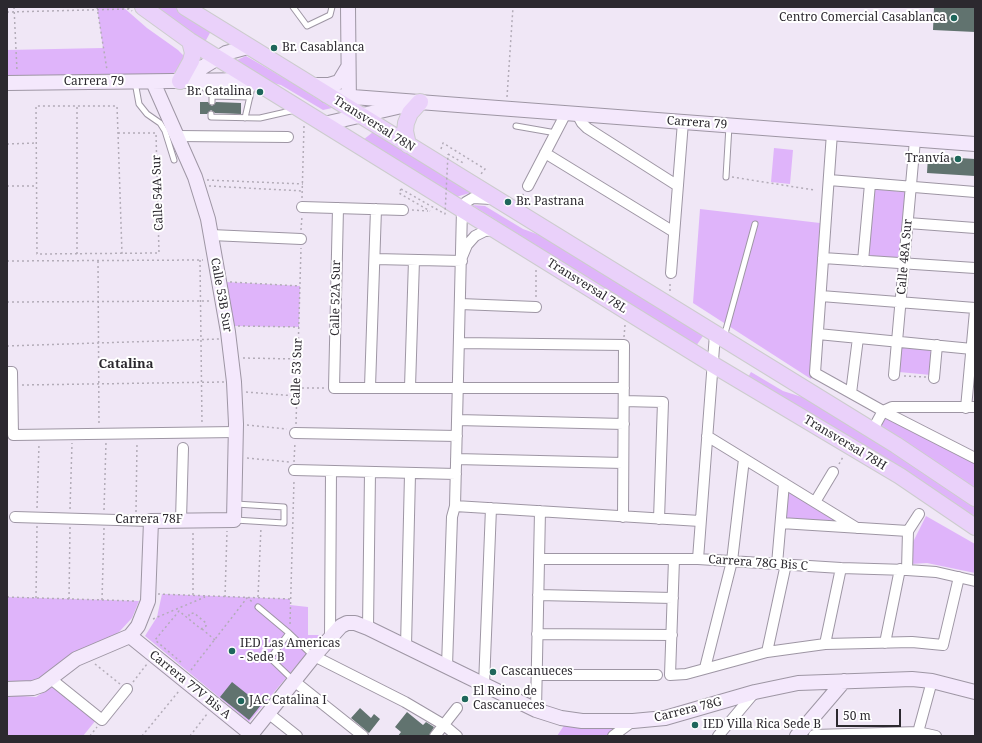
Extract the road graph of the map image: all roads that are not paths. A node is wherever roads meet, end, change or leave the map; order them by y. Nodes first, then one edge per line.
1 (185, 7) edge
2 (293, 7) edge
3 (332, 7) edge
4 (348, 7) edge
5 (144, 8) edge
6 (190, 41) junction
7 (248, 47) junction
8 (218, 58) junction
9 (348, 67) junction
10 (254, 80) junction
11 (180, 81) junction
12 (198, 81) junction
13 (135, 82) junction
14 (153, 82) junction
15 (12, 83) edge
16 (311, 85) junction
17 (250, 97) junction
18 (420, 102) junction
19 (353, 107) junction
20 (302, 110) junction
21 (211, 114) dead end
22 (572, 114) junction
23 (245, 118) junction
24 (683, 122) junction
25 (324, 124) junction
26 (729, 125) junction
27 (516, 126) dead end
28 (556, 133) junction
29 (832, 133) junction
30 (177, 136) junction
31 (288, 136) dead end
32 (915, 140) junction
33 (975, 144) edge
34 (408, 145) junction
35 (545, 152) junction
36 (174, 160) dead end
37 (726, 177) road end
38 (829, 180) junction
39 (870, 184) junction
40 (528, 186) road end
41 (678, 186) junction
42 (911, 187) junction
43 (975, 192) edge
44 (499, 201) junction
45 (302, 207) road end
46 (338, 208) junction
47 (376, 209) junction
48 (462, 209) junction
49 (403, 210) road end
50 (908, 223) junction
51 (755, 224) dead end
52 (975, 228) edge
53 (496, 230) junction
54 (674, 232) junction
55 (211, 235) junction
56 (301, 239) road end
57 (823, 258) junction
58 (375, 259) junction
59 (414, 260) junction
60 (462, 261) junction
61 (863, 261) junction
62 (904, 264) junction
63 (975, 268) edge
64 (671, 273) road end
65 (821, 296) junction
66 (901, 302) junction
67 (460, 304) junction
68 (536, 307) road end
69 (975, 308) edge
70 (975, 311) edge
71 (818, 334) junction
72 (719, 337) junction
73 (858, 338) junction
74 (897, 341) junction
75 (459, 343) junction
76 (937, 345) junction
77 (972, 349) junction
78 (712, 364) junction
79 (9, 372) edge
80 (894, 375) road end
81 (934, 378) road end
82 (370, 387) junction
83 (410, 387) junction
84 (458, 387) junction
85 (624, 388) junction
86 (851, 392) junction
87 (624, 401) junction
88 (971, 408) edge
89 (883, 411) junction
90 (457, 420) junction
91 (624, 424) junction
92 (236, 428) junction
93 (295, 431) road end
94 (872, 431) junction
95 (457, 436) junction
96 (707, 436) junction
97 (183, 448) dead end
98 (975, 458) edge
99 (456, 459) junction
100 (744, 459) junction
101 (623, 463) junction
102 (294, 466) road end
103 (331, 471) junction
104 (370, 472) junction
105 (833, 472) road end
106 (410, 474) junction
107 (456, 474) junction
108 (784, 483) junction
109 (975, 498) edge
110 (815, 502) junction
111 (235, 504) junction
112 (455, 506) junction
113 (491, 508) junction
114 (540, 511) junction
115 (919, 514) dead end
116 (15, 517) dead end
117 (623, 517) junction
118 (659, 519) junction
119 (187, 520) junction
120 (231, 520) junction
121 (150, 521) junction
122 (700, 522) junction
123 (781, 523) junction
124 (975, 527) edge
125 (857, 528) junction
126 (908, 531) junction
127 (539, 558) junction
128 (674, 559) junction
129 (698, 559) junction
130 (732, 561) junction
131 (782, 564) junction
132 (841, 568) junction
133 (903, 569) junction
134 (959, 577) junction
135 (975, 581) edge
136 (538, 595) junction
137 (673, 598) junction
138 (258, 607) dead end
139 (368, 628) junction
140 (134, 631) junction
141 (289, 633) junction
142 (538, 634) junction
143 (672, 635) junction
144 (330, 638) junction
145 (885, 643) junction
146 (825, 644) junction
147 (406, 646) junction
148 (767, 652) junction
149 (314, 656) junction
150 (447, 666) junction
151 (705, 668) junction
152 (537, 675) junction
153 (657, 675) dead end
154 (51, 679) junction
155 (294, 681) junction
156 (844, 681) junction
157 (932, 681) junction
158 (484, 685) junction
159 (7, 689) edge
160 (127, 689) road end
161 (756, 692) junction
162 (975, 692) edge
163 (457, 708) dead end
164 (536, 710) junction
165 (268, 713) junction
166 (634, 721) junction
167 (444, 725) junction
168 (808, 733) edge
169 (917, 734) edge
170 (250, 735) edge
171 (297, 736) edge
172 (363, 736) edge
173 (435, 736) edge
174 (457, 736) edge
175 (613, 736) edge
176 (718, 736) edge
177 (936, 736) edge

1 - 7 main road, Transversal 78N
2 - 3 lane
4 - 9 street
5 - 6 main road
6 - 8 main road
6 - 11 main road
7 - 8 street, Carrera 79
7 - 16 main road, Transversal 78N
8 - 10 main road
8 - 11 street, Carrera 79
9 - 16 street
9 - 19 street
10 - 12 street, Carrera 79
10 - 17 lane
10 - 20 main road
11 - 12 street, Carrera 79
11 - 14 street, Carrera 79
12 - 17 lane
13 - 14 street, Carrera 79
13 - 15 street, Carrera 79
13 - 36 lane
14 - 30 street, Calle 53B Sur
16 - 19 main road, Transversal 78N
17 - 23 lane
18 - 19 street, Carrera 79
18 - 19 street, Carrera 79
18 - 22 street, Carrera 79
18 - 34 main road
19 - 25 street, Carrera 79
19 - 34 main road, Transversal 78N
20 - 23 lane
20 - 25 main road
21 - 23 lane
22 - 24 street, Carrera 79
22 - 28 street
22 - 41 street
24 - 26 street, Carrera 79
24 - 41 street
25 - 48 main road
26 - 29 street, Carrera 79
26 - 37 lane
27 - 28 lane
28 - 35 street
29 - 32 street, Carrera 79
29 - 38 street
30 - 31 street
30 - 55 street, Calle 53B Sur
32 - 33 street, Carrera 79
32 - 42 street, Calle 48A Sur
34 - 44 main road, Transversal 78N
35 - 40 street
35 - 54 street
38 - 39 street
38 - 57 street
39 - 42 street
39 - 61 street
41 - 54 street
42 - 43 street
42 - 50 street, Calle 48A Sur
44 - 48 street
44 - 72 main road
45 - 46 street
46 - 47 street
46 - 82 street, Calle 52A Sur
47 - 49 street
47 - 58 street
48 - 53 main road, Transversal 78L
48 - 60 street
50 - 52 street
50 - 62 street, Calle 48A Sur
51 - 72 lane
53 - 60 street
53 - 78 main road, Transversal 78L
54 - 64 street
55 - 56 street
55 - 92 street, Calle 53B Sur
57 - 61 street
57 - 65 street
58 - 59 street
58 - 82 street
59 - 60 street
59 - 83 street
60 - 67 street
61 - 62 street
62 - 63 street
62 - 66 street, Calle 48A Sur
65 - 66 street
65 - 71 street
66 - 69 street
66 - 74 street, Calle 48A Sur
67 - 68 street
67 - 75 street
70 - 77 street
71 - 73 street
71 - 86 street
72 - 78 street
72 - 94 main road, Transversal 78H
73 - 74 street
73 - 86 street
74 - 76 street
74 - 80 street, Calle 48A Sur
75 - 84 street
75 - 85 street
76 - 77 street
76 - 81 street
77 - 88 street
78 - 96 street
78 - 124 main road, Transversal 78H
79 - 92 street
82 - 83 street
83 - 84 street
84 - 85 street
84 - 90 street
85 - 87 street
86 - 89 street
87 - 91 street
87 - 118 street
88 - 89 street
89 - 94 street
89 - 98 street
90 - 91 street
90 - 95 street
91 - 101 street
92 - 111 street, Calle 53B Sur
93 - 95 street
94 - 109 main road, Transversal 78H
95 - 99 street
96 - 100 street
96 - 122 street
97 - 119 street
99 - 101 street
99 - 107 street
100 - 108 street
100 - 130 street
101 - 117 street
102 - 103 street
103 - 104 street
103 - 144 street
104 - 106 street
104 - 139 street
105 - 110 street
106 - 107 street
106 - 147 street
107 - 112 street
108 - 110 street
108 - 123 street
110 - 125 street
111 - 120 street, Calle 53B Sur
111 - 120 lane, Carrera 78F
112 - 113 street
112 - 150 street
113 - 114 street
113 - 158 street
114 - 117 street
114 - 127 street
115 - 126 street
116 - 121 street, Carrera 78F
117 - 118 street
118 - 122 street
119 - 120 street, Carrera 78F
119 - 121 street, Carrera 78F
121 - 140 street
122 - 129 street
123 - 125 street
123 - 131 street
125 - 126 street
126 - 133 street
127 - 128 street, Carrera 78G Bis C
127 - 136 street
128 - 129 street, Carrera 78G Bis C
128 - 137 street
129 - 130 street, Carrera 78G Bis C
130 - 131 street, Carrera 78G Bis C
130 - 151 street
131 - 132 street, Carrera 78G Bis C
131 - 148 street
132 - 133 street, Carrera 78G Bis C
132 - 146 street
133 - 134 street, Carrera 78G Bis C
133 - 145 street
134 - 135 street, Carrera 78G Bis C
134 - 145 street
136 - 137 street
136 - 142 street
137 - 143 street
138 - 141 lane
139 - 144 street, Carrera 78G
139 - 147 street, Carrera 78G
140 - 154 street
140 - 170 street, Carrera 77V Bis A
141 - 149 lane
141 - 155 lane
142 - 143 street
142 - 152 street
143 - 151 street
144 - 149 street
145 - 146 street
146 - 148 street
147 - 150 street, Carrera 78G
148 - 151 street
149 - 155 street
149 - 167 street
150 - 158 street, Carrera 78G
152 - 153 street
152 - 164 street
154 - 159 street
154 - 160 street
155 - 165 street
155 - 172 street
156 - 157 street, Carrera 78G
156 - 161 street, Carrera 78G
156 - 168 street
157 - 162 street, Carrera 78G
157 - 169 street
158 - 164 street, Carrera 78G
161 - 166 street, Carrera 78G
161 - 176 street
163 - 167 street
164 - 166 street, Carrera 78G
165 - 170 street
165 - 171 street
166 - 175 street
167 - 173 street
167 - 174 street
168 - 169 street
169 - 177 street

